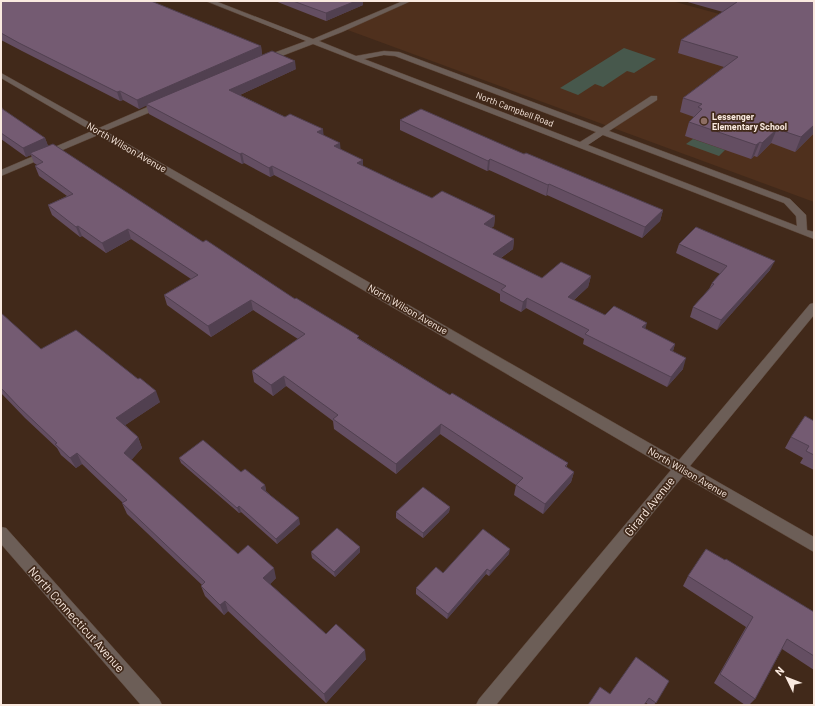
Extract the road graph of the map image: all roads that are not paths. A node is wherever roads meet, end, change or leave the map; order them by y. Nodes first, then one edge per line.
1 (209, 1) edge
2 (402, 2) edge
3 (311, 41) junction
4 (355, 58) junction
5 (256, 62) edge
6 (1, 75) edge
7 (654, 98) dead end
8 (172, 99) edge
9 (99, 131) junction
10 (604, 132) junction
11 (582, 145) junction
12 (1, 173) edge
13 (802, 231) junction
14 (814, 236) edge
15 (814, 307) edge
16 (681, 468) junction
17 (1, 533) edge
18 (814, 545) edge
19 (153, 705) edge
20 (485, 705) edge

1 - 3 street, North Campbell Road
2 - 3 street
3 - 4 street, North Campbell Road
3 - 5 street
4 - 10 street
4 - 11 street, North Campbell Road
6 - 9 street, North Wilson Avenue
7 - 10 street
8 - 9 street
9 - 12 street
9 - 16 street, North Wilson Avenue
10 - 11 street
10 - 13 street
11 - 13 street, North Campbell Road
13 - 14 street, North Campbell Road
15 - 16 street, Girard Avenue
16 - 18 street, North Wilson Avenue
16 - 20 street, Girard Avenue
17 - 19 street, North Connecticut Avenue

